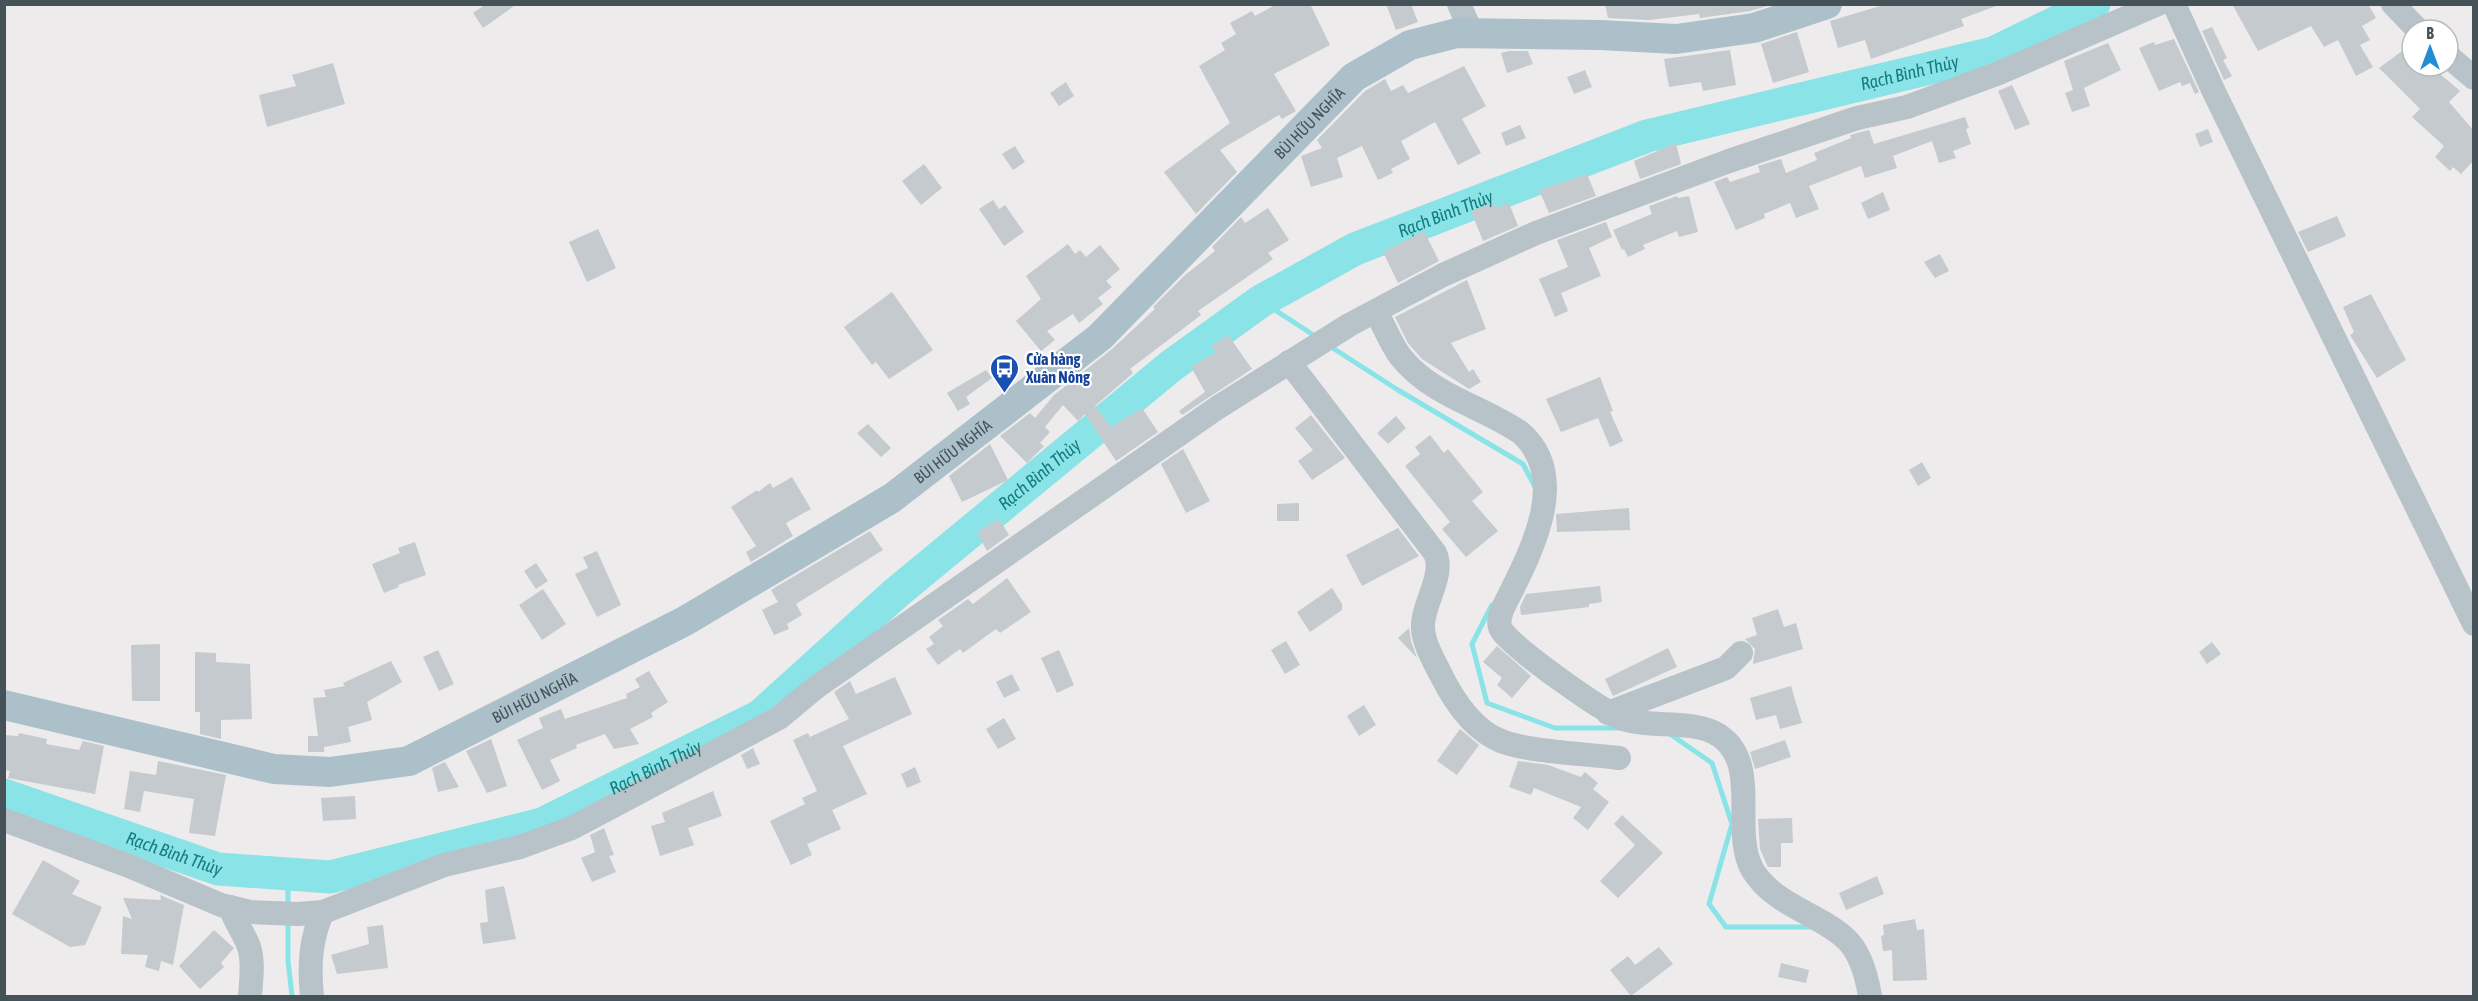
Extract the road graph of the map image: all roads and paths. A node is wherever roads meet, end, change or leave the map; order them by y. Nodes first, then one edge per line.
1 (1459, 4) edge
2 (1827, 4) edge
3 (2158, 4) edge
4 (2174, 4) edge
5 (2393, 4) edge
6 (2406, 18) edge
7 (1472, 34) junction
8 (2460, 66) edge
9 (2474, 78) edge
10 (1376, 311) junction
11 (1297, 357) junction
12 (2474, 624) edge
13 (1741, 652) dead end
14 (4, 705) edge
15 (1608, 713) junction
16 (1619, 758) dead end
17 (4, 820) edge
18 (240, 909) junction
19 (323, 912) junction
20 (250, 996) edge
21 (312, 996) edge
22 (1870, 996) edge

1 - 7 street
2 - 7 main road, BÙI HỮU NGHĨA
3 - 10 street
4 - 12 street
5 - 6 street
7 - 14 main road, BÙI HỮU NGHĨA
8 - 9 street
10 - 11 street
10 - 15 street
11 - 16 street
11 - 19 street
13 - 15 street
15 - 22 street
17 - 18 street
18 - 19 street
18 - 20 street
19 - 21 street

